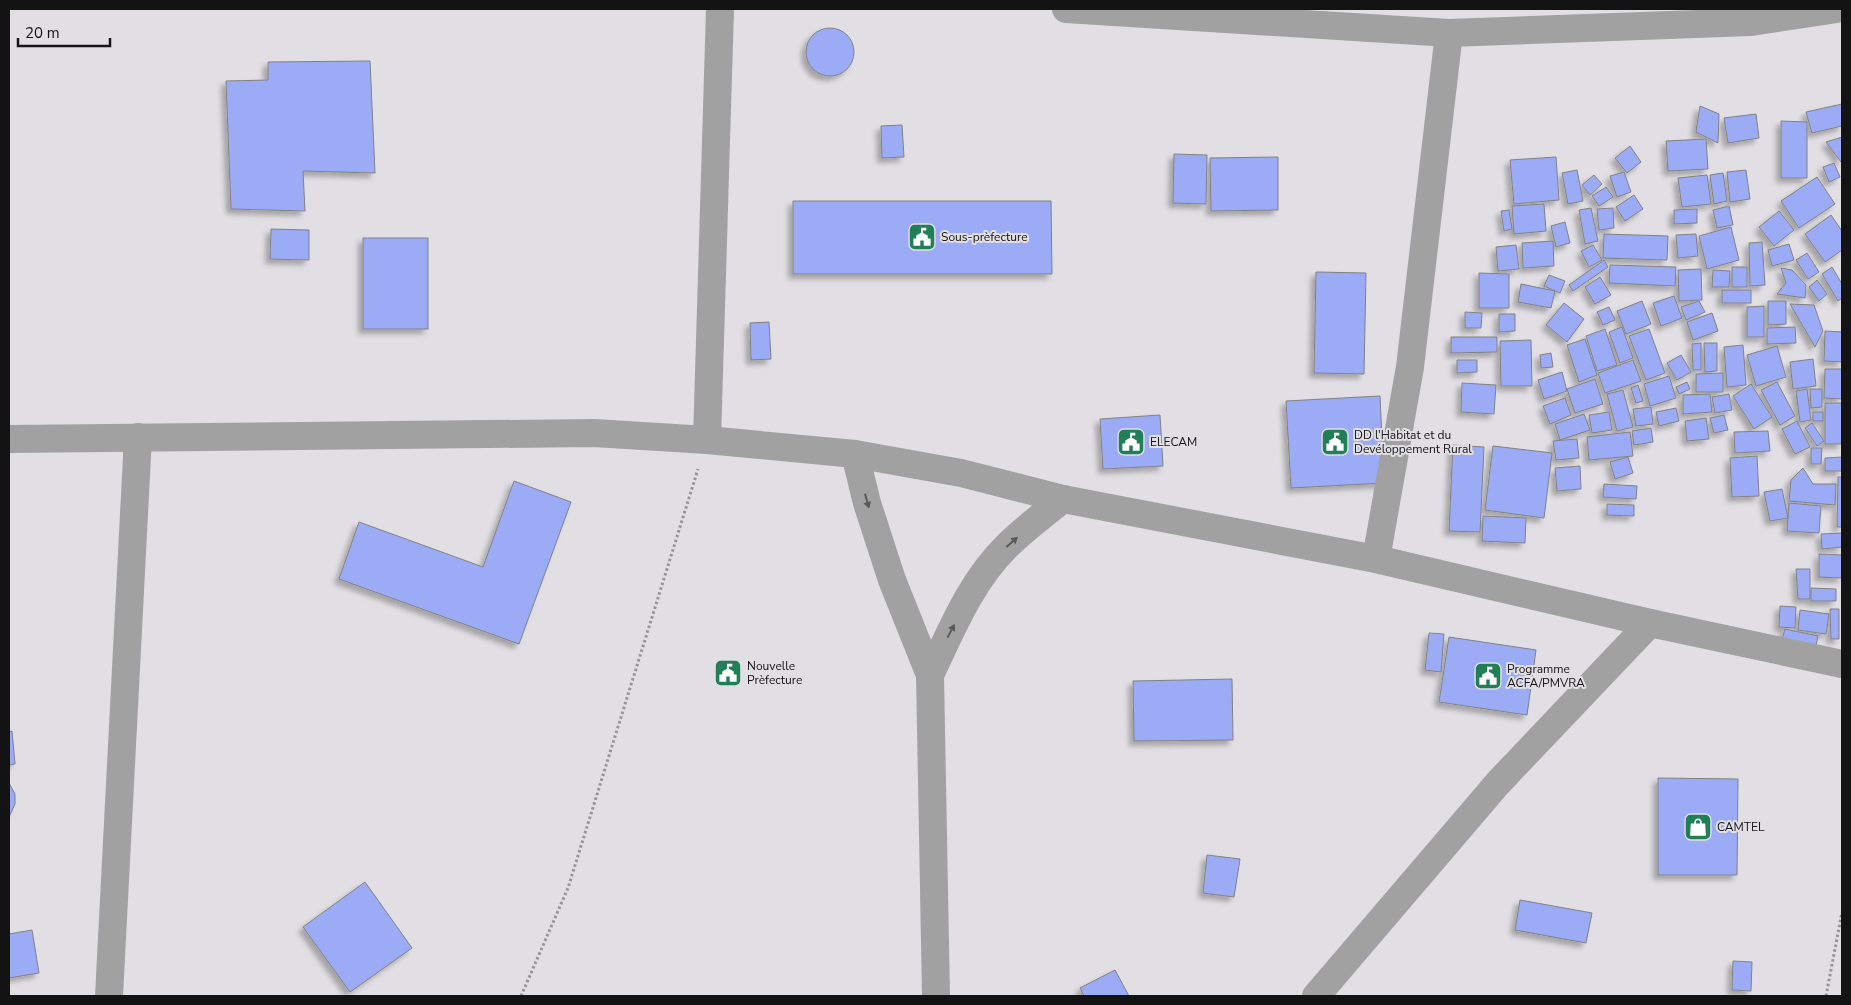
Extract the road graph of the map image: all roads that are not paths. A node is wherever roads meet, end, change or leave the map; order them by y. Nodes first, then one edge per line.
1 (720, 9) edge
2 (1066, 9) edge
3 (1837, 9) edge
4 (1449, 33) junction
5 (138, 437) junction
6 (9, 439) edge
7 (707, 440) junction
8 (856, 454) junction
9 (1063, 499) junction
10 (1376, 559) junction
11 (1650, 623) junction
12 (1842, 664) edge
13 (930, 676) junction
14 (109, 996) edge
15 (936, 996) edge
16 (1316, 996) edge

1 - 7 street
2 - 4 street
3 - 4 street
4 - 10 street
5 - 6 street
5 - 7 street
5 - 14 street
7 - 8 street
8 - 9 street
8 -> 13 street
9 - 10 street
13 -> 9 street
10 - 11 street
11 - 12 street
11 - 16 street
13 - 15 street

